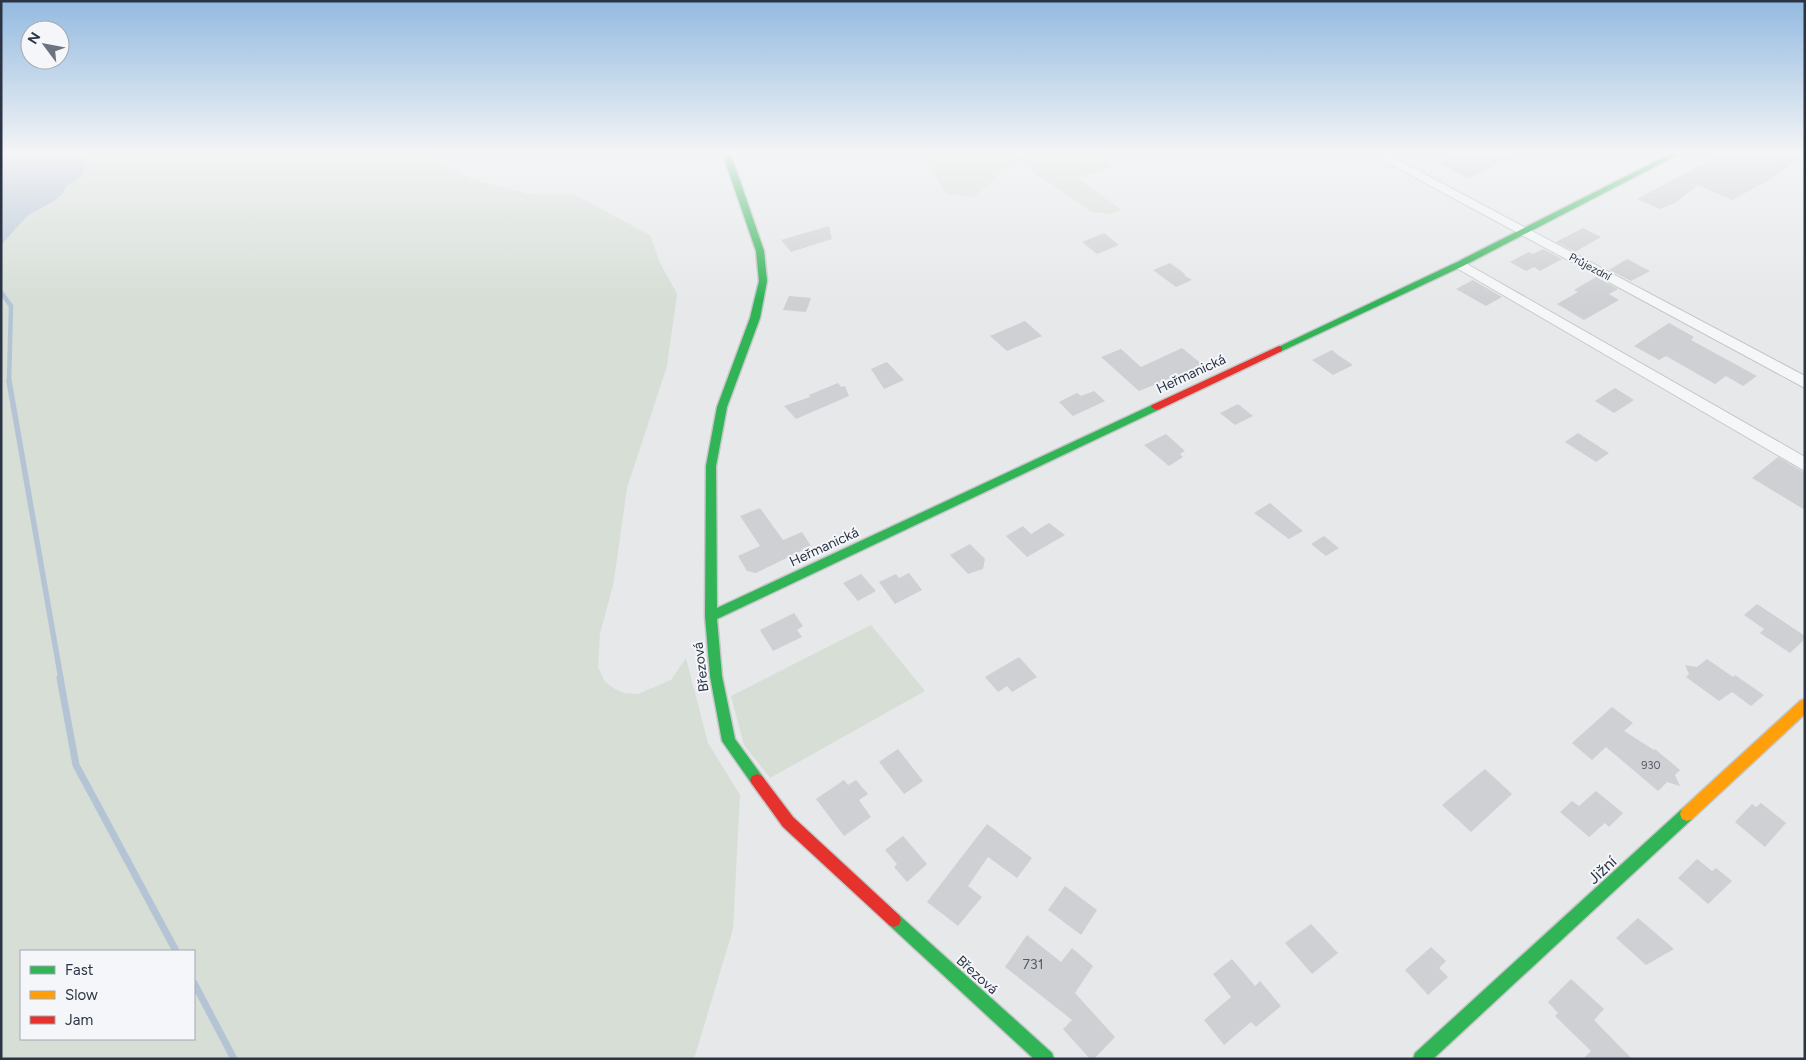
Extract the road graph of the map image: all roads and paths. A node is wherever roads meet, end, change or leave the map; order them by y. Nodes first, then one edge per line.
1 (743, 201) edge
2 (1466, 201) edge
3 (1583, 201) edge
4 (1523, 232) junction
5 (1460, 264) junction
6 (1805, 383) edge
7 (1805, 465) edge
8 (711, 616) junction
9 (1805, 705) edge
10 (1046, 1059) edge
11 (1421, 1059) edge

1 - 8 street, Březová
2 - 4 street, Průjezdní
3 - 4 street, Heřmanická
4 - 5 street, Heřmanická
4 - 6 street, Průjezdní
5 - 7 street
5 - 8 street, Heřmanická
8 - 10 street, Březová
9 - 11 street, Jižní

